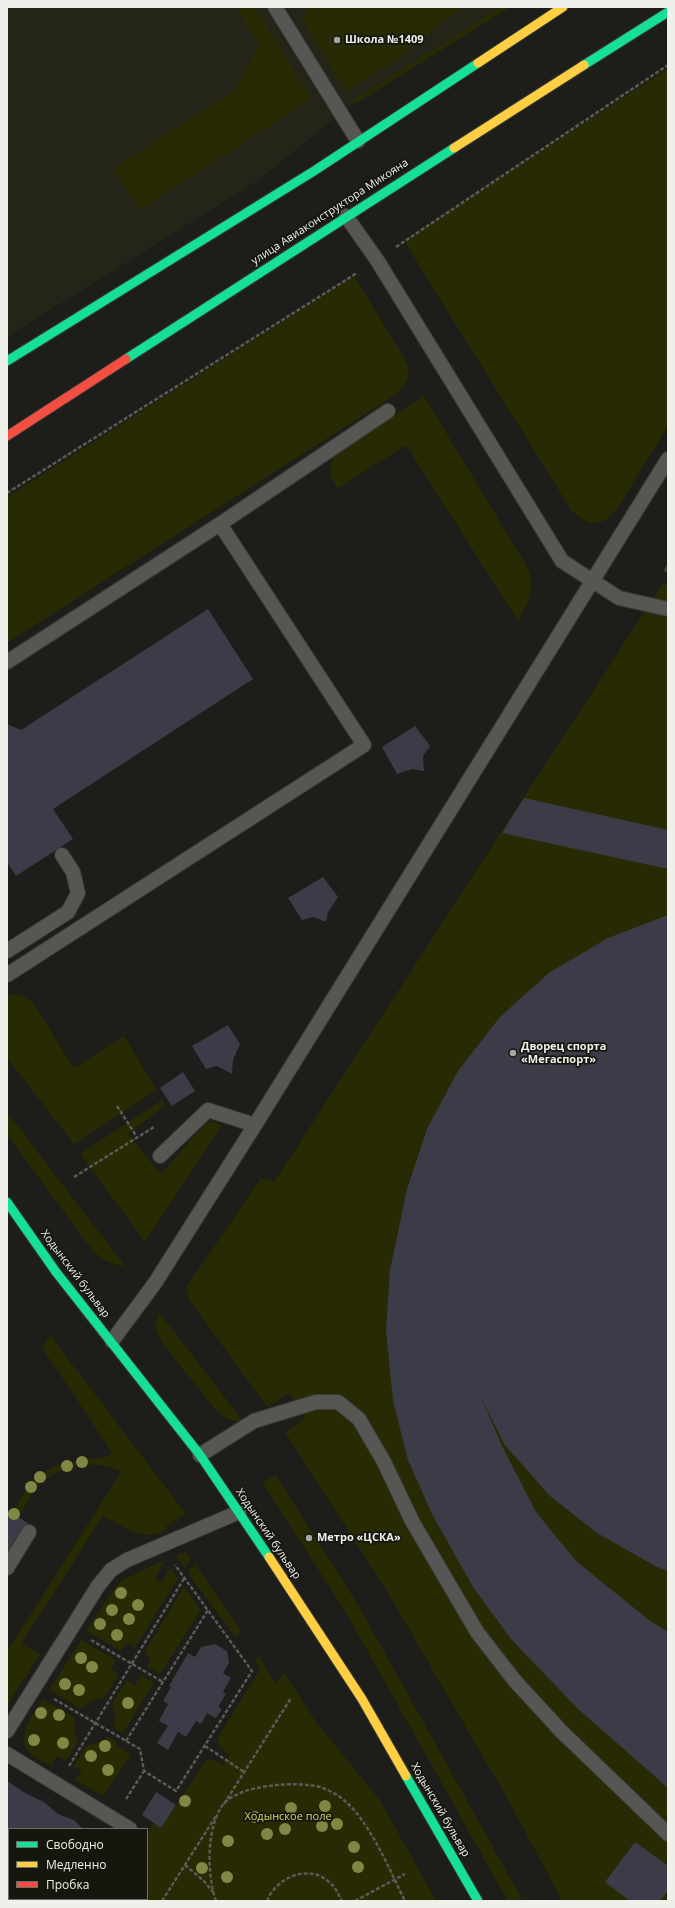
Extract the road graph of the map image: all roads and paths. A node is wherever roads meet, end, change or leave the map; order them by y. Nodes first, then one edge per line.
1 (275, 7) edge
2 (563, 7) edge
3 (668, 12) edge
4 (668, 64) edge
5 (358, 142) junction
6 (346, 216) junction
7 (377, 260) junction
8 (7, 361) edge
9 (388, 411) dead end
10 (7, 436) edge
11 (668, 459) edge
12 (7, 493) edge
13 (220, 524) junction
14 (593, 580) junction
15 (668, 609) edge
16 (7, 662) edge
17 (62, 856) dead end
18 (7, 951) edge
19 (7, 975) edge
20 (117, 1106) dead end
21 (156, 1126) dead end
22 (255, 1126) junction
23 (137, 1137) junction
24 (160, 1156) dead end
25 (74, 1177) dead end
26 (7, 1202) edge
27 (112, 1341) junction
28 (200, 1455) junction
29 (239, 1512) junction
30 (29, 1532) dead end
31 (162, 1546) junction
32 (7, 1568) edge
33 (185, 1577) junction
34 (208, 1610) junction
35 (72, 1628) junction
36 (132, 1664) junction
37 (163, 1682) junction
38 (34, 1688) junction
39 (291, 1698) dead end
40 (95, 1723) junction
41 (7, 1731) edge
42 (126, 1741) junction
43 (205, 1746) junction
44 (7, 1754) edge
45 (144, 1771) junction
46 (244, 1772) junction
47 (57, 1784) junction
48 (223, 1806) junction
49 (114, 1819) junction
50 (128, 1828) edge
51 (668, 1834) edge
52 (185, 1865) junction
53 (405, 1874) dead end
54 (394, 1880) junction
55 (213, 1892) junction
56 (162, 1901) edge
57 (216, 1901) edge
58 (267, 1901) edge
59 (342, 1901) edge
60 (355, 1901) edge
61 (405, 1901) edge
62 (478, 1901) edge

1 - 5 lane
2 - 5 street
3 - 6 street, улица Авиаконструктора Микояна
4 - 7 path
5 - 8 street
6 - 7 lane
6 - 10 street, улица Авиаконструктора Микояна
7 - 12 path
7 - 14 lane
9 - 13 lane
11 - 14 lane
13 - 16 lane
13 - 19 lane
14 - 15 lane
14 - 22 lane
17 - 18 lane
20 - 23 path
21 - 23 path
22 - 24 lane
22 - 27 lane
23 - 25 path
26 - 27 street, Ходынский бульвар
27 - 28 street, Ходынский бульвар
28 - 29 street, Ходынский бульвар
28 - 51 lane
29 - 31 lane
29 - 62 street, Ходынский бульвар
30 - 32 lane
31 - 33 path
31 - 35 lane
33 - 34 path
33 - 36 path
34 - 37 path
34 - 43 path
35 - 36 path
35 - 38 lane
36 - 37 path
36 - 40 path
37 - 42 path
38 - 40 path
38 - 41 lane
39 - 46 path
40 - 42 path
40 - 47 path
42 - 45 path
43 - 45 path
43 - 46 path
44 - 47 lane
45 - 49 path
46 - 48 path
47 - 49 lane
48 - 52 path
48 - 54 path
48 - 55 path
49 - 50 lane
52 - 55 path
52 - 56 path
53 - 54 path
54 - 60 path
54 - 61 path
55 - 57 path
58 - 59 path

